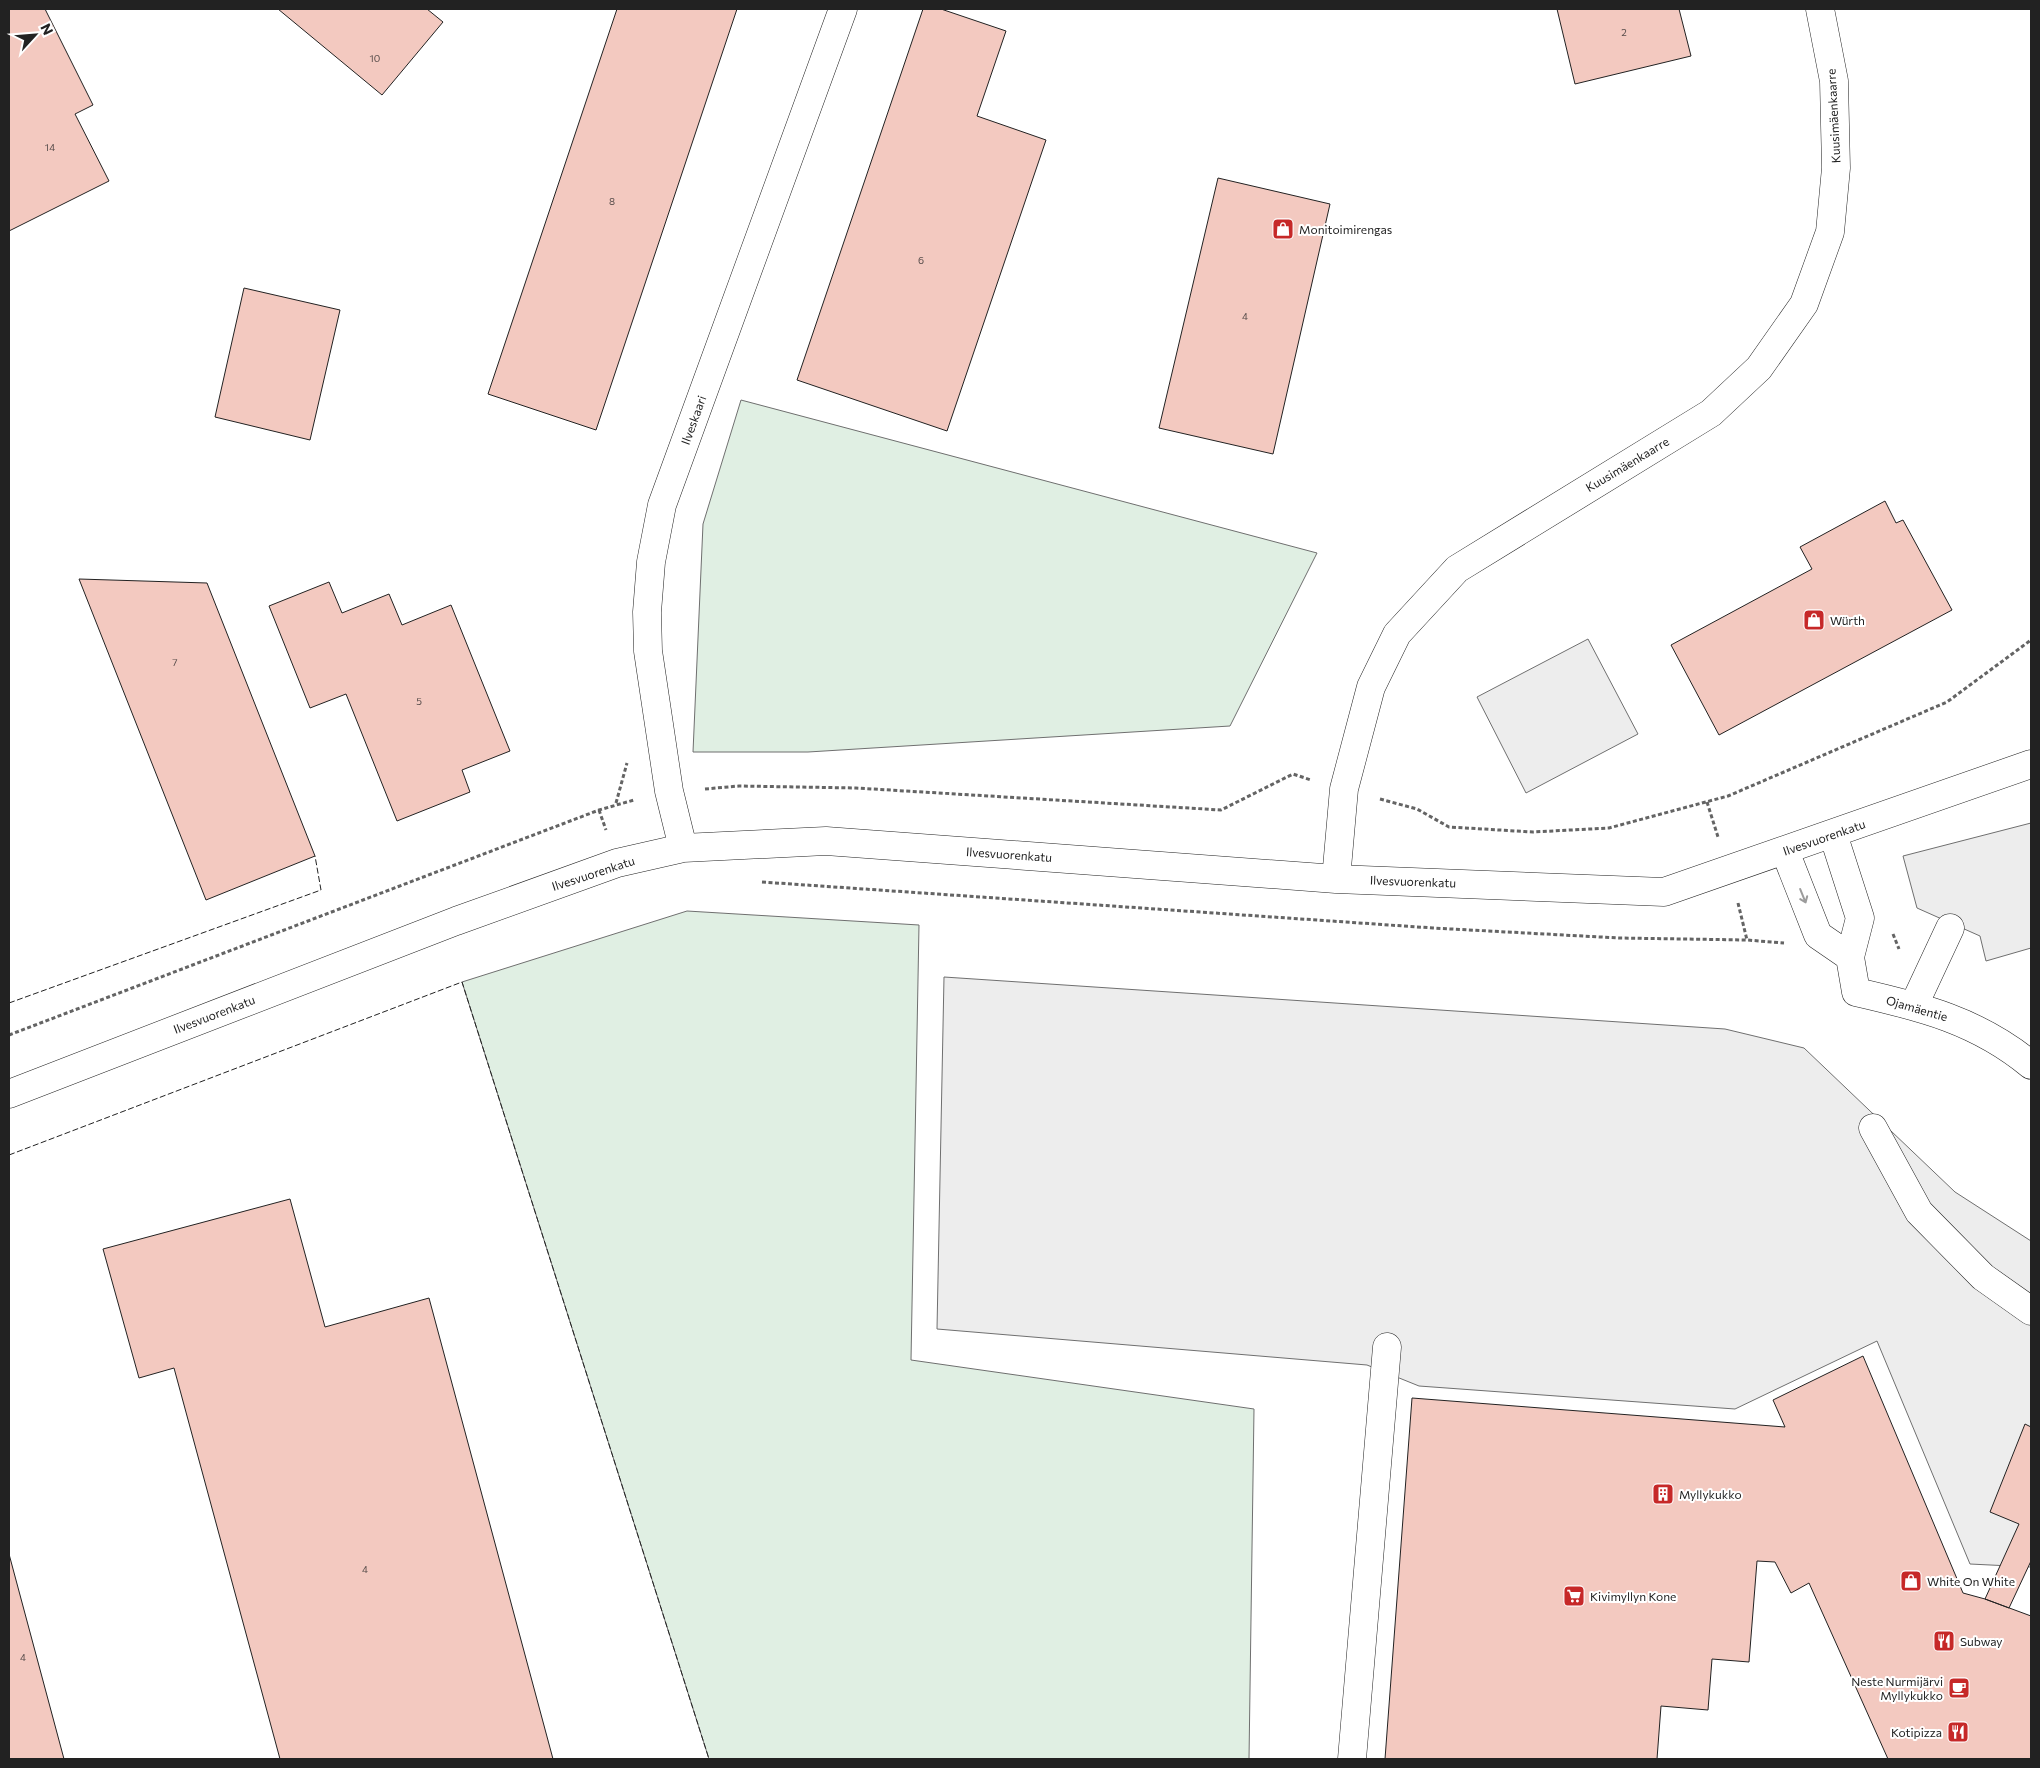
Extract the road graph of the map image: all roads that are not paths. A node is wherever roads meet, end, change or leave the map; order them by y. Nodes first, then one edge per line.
1 (842, 9) edge
2 (1820, 9) edge
3 (2031, 764) edge
4 (1833, 834) junction
5 (683, 848) junction
6 (1785, 851) junction
7 (1336, 879) junction
8 (1950, 928) dead end
9 (1850, 957) junction
10 (1914, 1005) junction
11 (2031, 1065) edge
12 (9, 1094) edge
13 (1873, 1128) dead end
14 (2031, 1311) edge
15 (1387, 1347) dead end
16 (1352, 1759) edge

1 - 5 street, Ilveskaari
2 - 7 street, Kuusimäenkaarre
3 - 4 street, Ilvesvuorenkatu
4 - 6 street, Ilvesvuorenkatu
4 - 9 street, Ojamäentie
5 - 7 street, Ilvesvuorenkatu
5 - 12 street, Ilvesvuorenkatu
6 - 7 street, Ilvesvuorenkatu
6 -> 9 street
8 - 10 street
9 - 10 street, Ojamäentie
10 - 11 street, Ojamäentie
13 - 14 street
15 - 16 street

